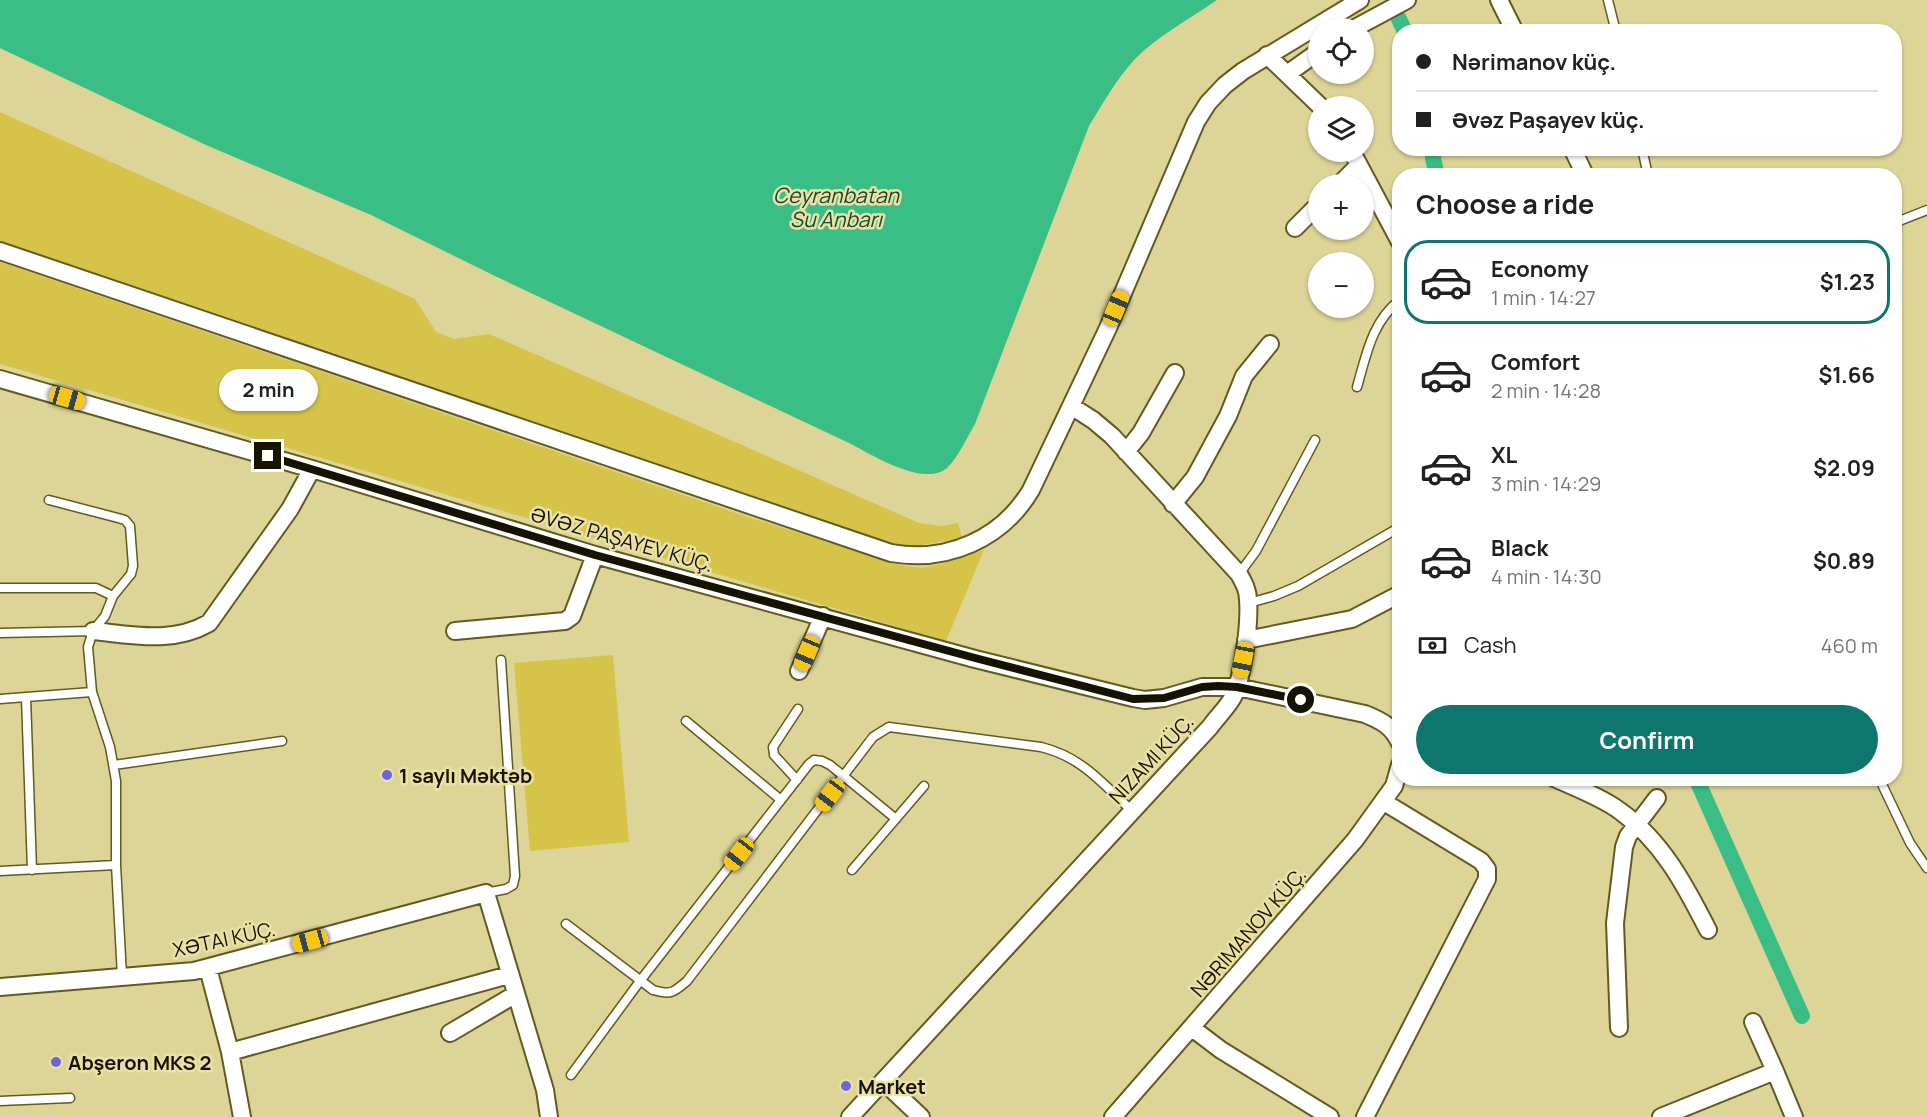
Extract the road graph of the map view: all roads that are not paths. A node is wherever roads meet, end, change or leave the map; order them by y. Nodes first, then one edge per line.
1 (1360, 0) edge
2 (1407, 0) edge
3 (1499, 0) edge
4 (1608, 0) edge
5 (1374, 18) edge
6 (1511, 24) edge
7 (1614, 24) edge
8 (1266, 55) junction
9 (1308, 59) edge
10 (1287, 74) junction
11 (1310, 96) edge
12 (1357, 162) edge
13 (1927, 210) edge
14 (1308, 215) edge
15 (1902, 220) edge
16 (1392, 227) edge
17 (1295, 228) dead end
18 (0, 251) edge
19 (1392, 308) edge
20 (1270, 344) dead end
21 (1175, 373) dead end
22 (0, 379) edge
23 (1357, 387) dead end
24 (1071, 406) junction
25 (1315, 440) dead end
26 (1125, 452) junction
27 (312, 469) junction
28 (49, 500) dead end
29 (1173, 504) junction
30 (1392, 531) edge
31 (595, 555) junction
32 (1239, 574) junction
33 (0, 588) edge
34 (113, 596) junction
35 (1392, 598) edge
36 (1249, 603) junction
37 (823, 616) junction
38 (93, 631) junction
39 (454, 631) dead end
40 (0, 633) edge
41 (1246, 640) junction
42 (501, 660) dead end
43 (799, 671) dead end
44 (1237, 687) junction
45 (92, 692) junction
46 (26, 698) junction
47 (0, 699) edge
48 (798, 709) dead end
49 (686, 721) dead end
50 (1392, 729) edge
51 (282, 741) dead end
52 (114, 765) junction
53 (845, 776) junction
54 (797, 780) junction
55 (924, 786) dead end
56 (1394, 786) edge
57 (1572, 786) edge
58 (1883, 786) edge
59 (1657, 798) dead end
60 (781, 800) junction
61 (1384, 802) junction
62 (1131, 810) junction
63 (896, 819) junction
64 (1636, 825) junction
65 (116, 864) junction
66 (1927, 868) edge
67 (32, 870) junction
68 (852, 870) dead end
69 (0, 871) edge
70 (486, 893) junction
71 (566, 924) dead end
72 (1708, 930) dead end
73 (208, 968) junction
74 (509, 975) junction
75 (122, 976) junction
76 (640, 981) junction
77 (0, 987) edge
78 (516, 994) junction
79 (1753, 1022) dead end
80 (1192, 1028) junction
81 (1619, 1028) dead end
82 (450, 1033) dead end
83 (230, 1052) junction
84 (1775, 1071) junction
85 (571, 1075) dead end
86 (883, 1081) junction
87 (70, 1098) dead end
88 (0, 1101) edge
89 (242, 1117) edge
90 (549, 1117) edge
91 (850, 1117) edge
92 (921, 1117) edge
93 (1113, 1117) edge
94 (1330, 1117) edge
95 (1365, 1117) edge
96 (1661, 1117) edge
97 (1794, 1117) edge

1 - 8 street
2 - 5 street
3 - 6 street
4 - 7 lane
8 - 10 street
8 - 24 street
9 - 10 street
10 - 11 street
12 - 16 street
13 - 15 lane
14 - 17 street
18 - 24 street
19 - 23 lane
20 - 29 street
21 - 26 street
22 - 27 street, ƏVƏZ PAŞAYEV KÜÇ.
24 - 26 street, NIZAMI KÜÇ.
25 - 32 lane
26 - 29 street, NIZAMI KÜÇ.
27 - 31 street, ƏVƏZ PAŞAYEV KÜÇ.
27 - 38 street
28 - 34 lane
29 - 32 street, NIZAMI KÜÇ.
30 - 36 lane
31 - 37 street, ƏVƏZ PAŞAYEV KÜÇ.
31 - 39 street
32 - 36 street, NIZAMI KÜÇ.
33 - 34 lane
34 - 38 lane
35 - 41 street
36 - 41 street, NIZAMI KÜÇ.
37 - 43 street
37 - 44 street, ƏVƏZ PAŞAYEV KÜÇ.
38 - 40 lane
38 - 45 lane
41 - 44 street, NIZAMI KÜÇ.
42 - 70 lane
44 - 50 street
44 - 62 street, NIZAMI KÜÇ.
45 - 46 lane
45 - 52 lane
46 - 47 lane
46 - 67 lane
48 - 54 lane
49 - 60 lane
51 - 52 lane
52 - 65 lane
53 - 54 lane
53 - 62 lane
53 - 63 lane
53 - 76 lane
54 - 60 lane
55 - 63 lane
56 - 61 street, NƏRIMANOV KÜÇ.
57 - 64 street
58 - 66 lane
59 - 64 street
60 - 76 lane
61 - 80 street, NƏRIMANOV KÜÇ.
61 - 95 street
62 - 86 street, NIZAMI KÜÇ.
63 - 68 lane
64 - 72 street
64 - 81 street
65 - 67 lane
65 - 75 lane
67 - 69 lane
70 - 73 street, XƏTAI KÜÇ.
70 - 74 street
71 - 76 lane
73 - 75 street, XƏTAI KÜÇ.
73 - 83 street
74 - 78 street
74 - 83 street
75 - 77 street, XƏTAI KÜÇ.
76 - 85 lane
78 - 82 street
78 - 90 street
79 - 84 street
80 - 93 street, NƏRIMANOV KÜÇ.
80 - 94 street
83 - 89 street
84 - 96 street
84 - 97 street
86 - 91 street, NIZAMI KÜÇ.
86 - 92 street
87 - 88 lane

